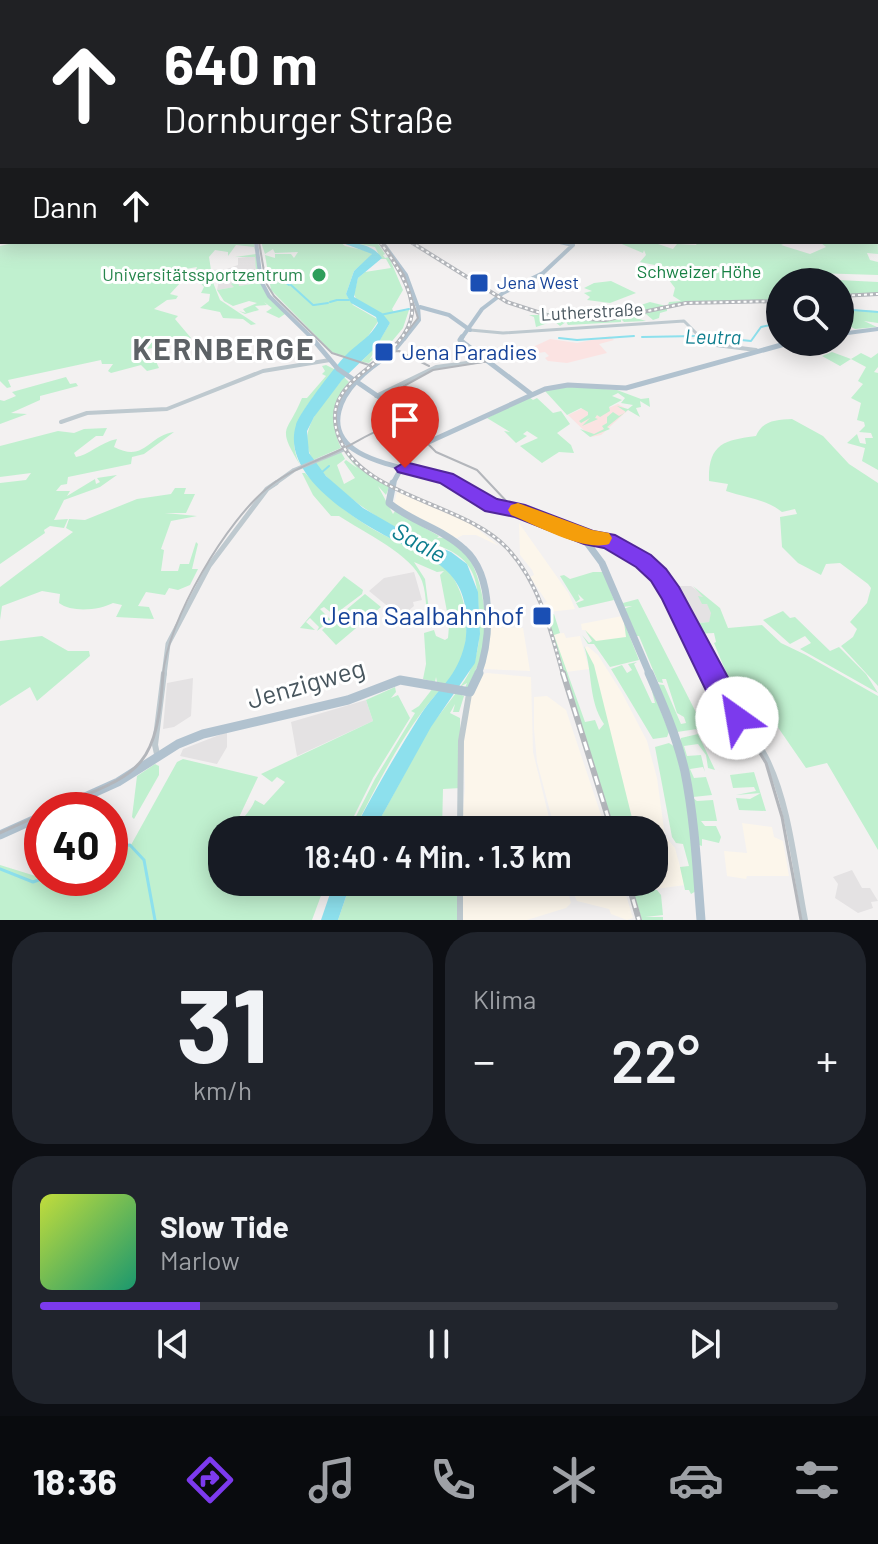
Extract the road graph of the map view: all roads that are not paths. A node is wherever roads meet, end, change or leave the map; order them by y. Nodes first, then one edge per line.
1 (257, 244) edge
2 (383, 244) edge
3 (569, 244) edge
4 (418, 306) junction
5 (469, 329) junction
6 (878, 329) edge
7 (854, 332) edge
8 (766, 348) edge
9 (753, 351) junction
10 (490, 360) junction
11 (332, 361) junction
12 (353, 381) junction
13 (531, 394) junction
14 (378, 395) junction
15 (61, 422) dead end
16 (426, 443) junction
17 (350, 447) junction
18 (403, 467) junction
19 (466, 488) junction
20 (511, 510) junction
21 (580, 534) junction
22 (601, 538) junction
23 (590, 545) junction
24 (467, 692) junction
25 (158, 757) junction
26 (96, 792) edge
27 (461, 816) edge
28 (24, 824) edge
29 (0, 835) edge
30 (460, 896) edge
31 (460, 920) edge
32 (701, 920) edge
33 (805, 920) edge

1 - 11 main road
2 - 4 main road
3 - 5 main road
4 - 5 main road
4 - 12 main road
5 - 9 street, Lutherstraße
5 - 10 main road
6 - 7 main road
8 - 9 main road
9 - 13 main road
10 - 13 main road
10 - 14 street
11 - 12 main road
11 - 15 street
12 - 14 main road
12 - 17 main road
13 - 16 main road
14 - 16 main road
16 - 18 main road
17 - 18 main road
17 - 25 street
18 - 19 main road
18 - 24 main road
19 - 20 main road
19 - 20 main road
20 - 21 main road
21 - 22 street
21 - 23 main road
22 - 23 street
22 - 33 street
23 - 32 main road
24 - 25 main road, Jenzigweg
24 - 27 street
25 - 26 main road, Jenzigweg
28 - 29 main road
30 - 31 street

